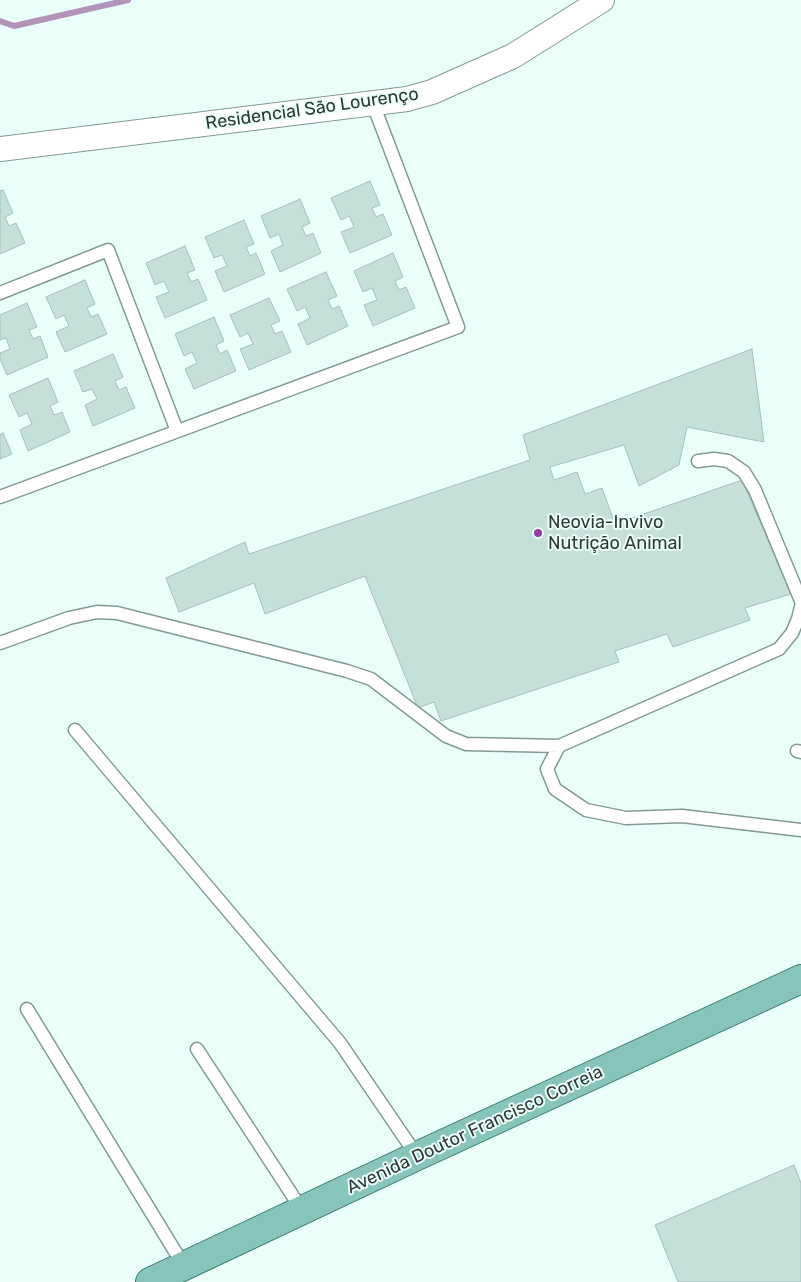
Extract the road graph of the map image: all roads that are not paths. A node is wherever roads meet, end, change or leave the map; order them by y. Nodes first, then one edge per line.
1 (602, 0) edge
2 (373, 104) junction
3 (0, 149) edge
4 (0, 292) edge
5 (177, 431) junction
6 (698, 461) dead end
7 (0, 497) edge
8 (801, 601) edge
9 (801, 607) edge
10 (0, 643) edge
11 (75, 730) dead end
12 (559, 746) junction
13 (801, 830) edge
14 (801, 979) edge
15 (27, 1009) dead end
16 (197, 1049) dead end
17 (417, 1156) junction
18 (302, 1210) junction
19 (184, 1266) junction
20 (150, 1282) edge

1 - 2 street, Residencial São Lourenço
2 - 3 street, Residencial São Lourenço
2 - 5 lane
4 - 5 lane
5 - 7 lane
6 - 8 lane
9 - 12 lane
10 - 12 lane
11 - 17 lane
12 - 13 lane
14 - 17 main road, Avenida Doutor Francisco Correia
15 - 19 lane
16 - 18 lane
17 - 18 main road, Avenida Doutor Francisco Correia
18 - 19 main road, Avenida Doutor Francisco Correia
19 - 20 main road, Avenida Doutor Francisco Correia

